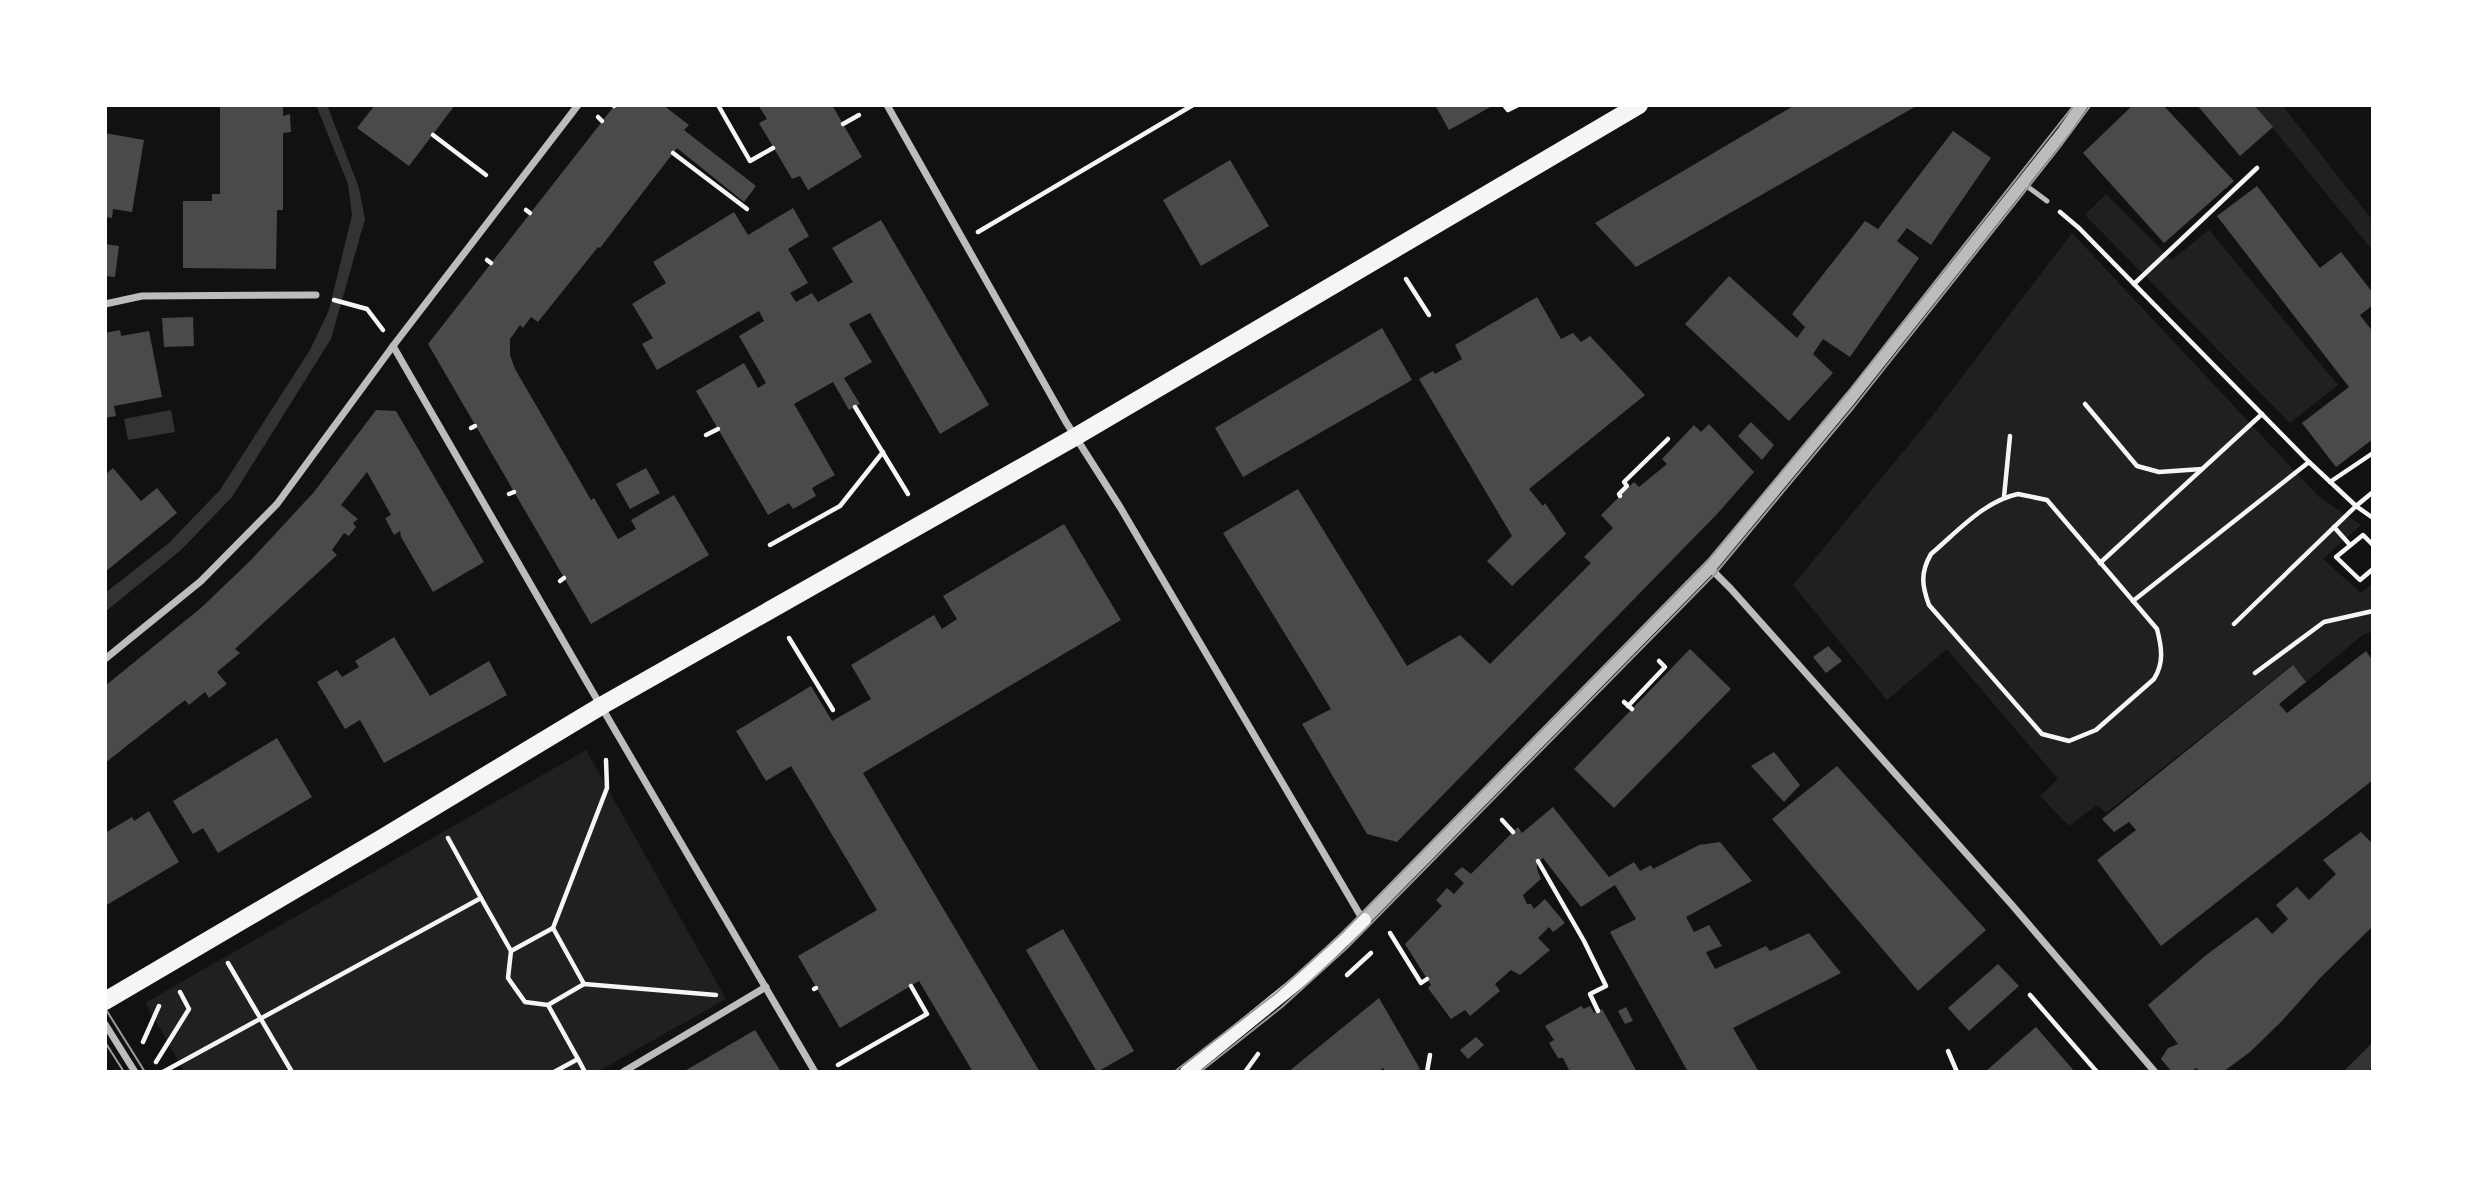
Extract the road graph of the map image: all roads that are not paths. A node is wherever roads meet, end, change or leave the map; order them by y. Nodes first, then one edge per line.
1 (578, 105) edge
2 (887, 105) edge
3 (1639, 105) edge
4 (2082, 105) edge
5 (2022, 182) junction
6 (2047, 201) road end
7 (316, 295) road end
8 (105, 304) edge
9 (393, 346) junction
10 (1075, 437) junction
11 (1710, 568) junction
12 (105, 659) edge
13 (601, 706) junction
14 (1364, 920) junction
15 (766, 987) junction
16 (105, 1001) edge
17 (105, 1024) edge
18 (135, 1072) edge
19 (624, 1072) edge
20 (815, 1072) edge
21 (1187, 1072) edge
22 (2155, 1072) edge

1 - 9 street
2 - 10 street
3 - 10 main road
4 - 5 street
5 - 6 lane
5 - 11 street
7 - 8 street
9 - 12 street
9 - 13 street
10 - 13 main road
10 - 14 street
11 - 14 street
11 - 22 street
13 - 15 street
13 - 16 main road
14 - 21 main road
15 - 19 street
15 - 20 street
17 - 18 street

